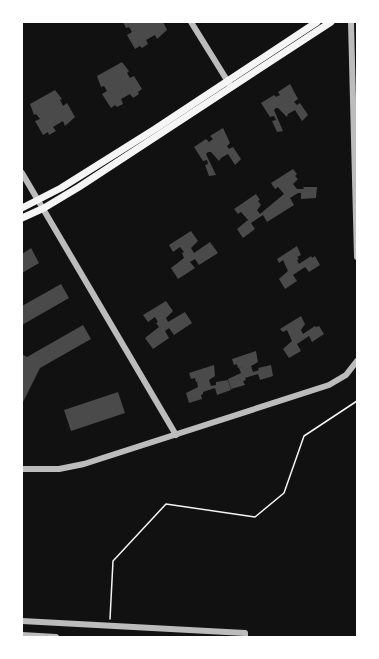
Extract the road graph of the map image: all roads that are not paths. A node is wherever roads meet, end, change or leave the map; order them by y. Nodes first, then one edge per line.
1 (191, 22) edge
2 (317, 22) edge
3 (331, 22) edge
4 (351, 22) edge
5 (230, 85) junction
6 (22, 173) edge
7 (39, 200) junction
8 (22, 208) edge
9 (44, 208) junction
10 (22, 218) edge
11 (357, 257) edge
12 (357, 361) edge
13 (176, 435) junction
14 (22, 470) edge
15 (22, 621) edge
16 (22, 635) edge
17 (245, 635) edge
18 (46, 637) edge
19 (56, 637) edge

1 - 5 street
2 - 5 main road
3 - 5 main road
4 - 11 street
5 - 7 main road
5 - 9 main road
6 - 7 street
7 - 8 main road
7 - 9 street
9 - 10 main road
9 - 13 street
12 - 13 street
13 - 14 street
15 - 17 street
16 - 18 street
18 - 19 street

